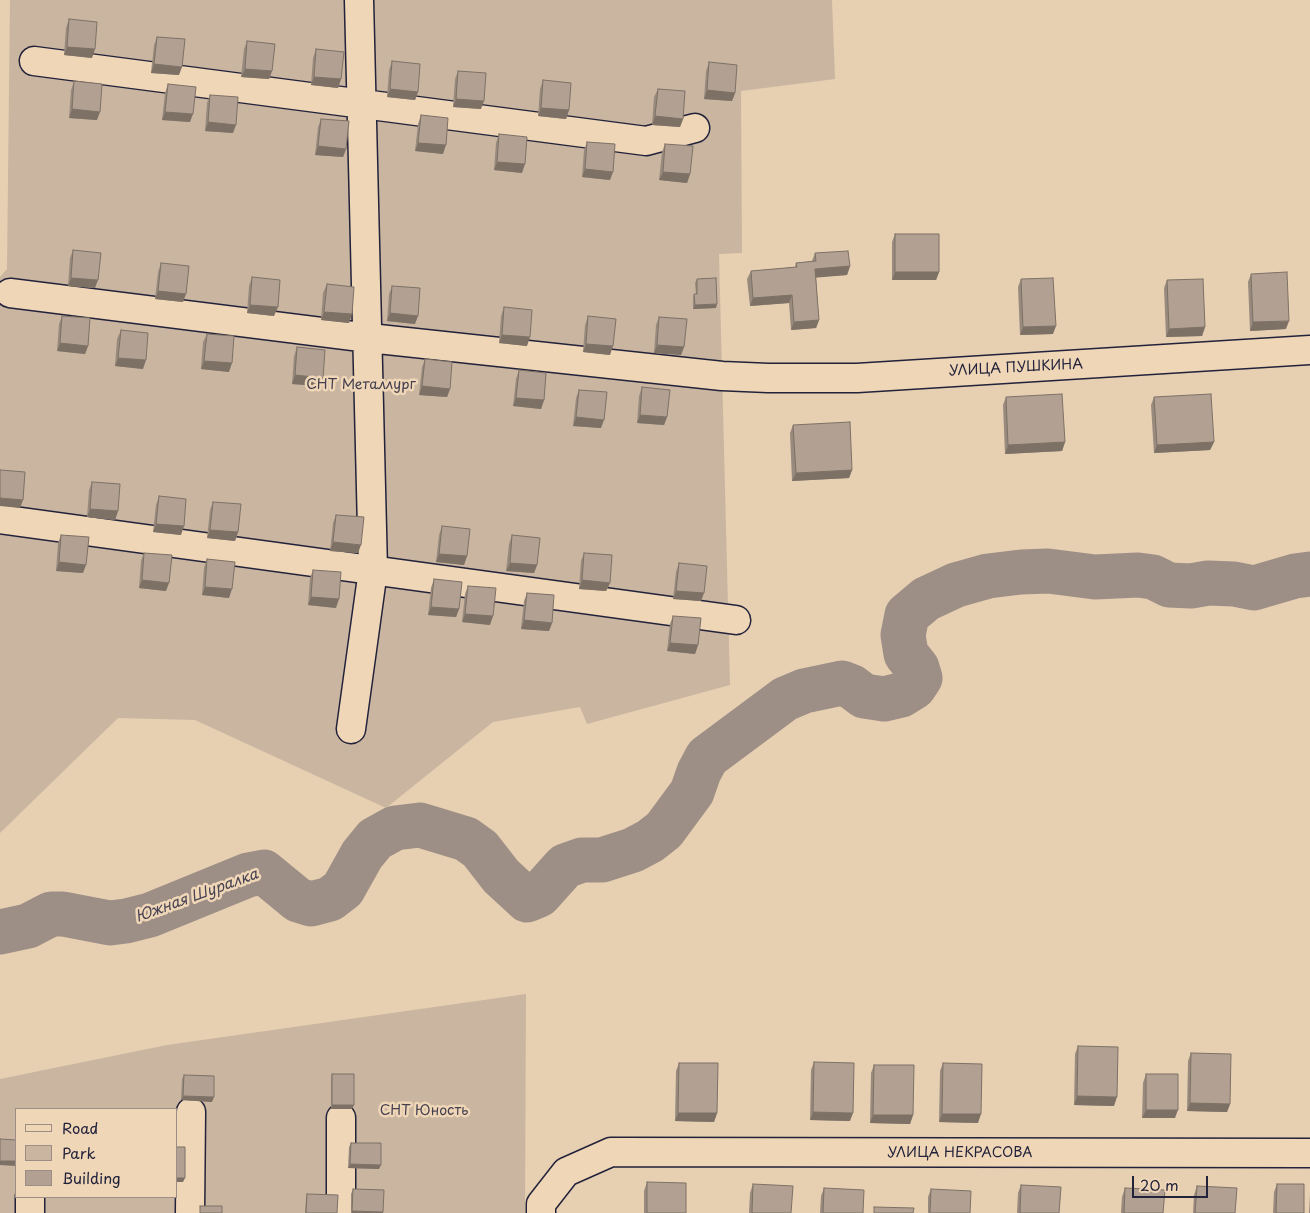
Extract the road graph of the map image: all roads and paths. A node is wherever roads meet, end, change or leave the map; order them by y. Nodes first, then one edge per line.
1 (359, 0) edge
2 (34, 61) dead end
3 (362, 104) junction
4 (695, 128) dead end
5 (10, 293) dead end
6 (369, 338) junction
7 (1310, 350) edge
8 (0, 518) edge
9 (373, 570) junction
10 (736, 620) dead end
11 (351, 729) dead end
12 (191, 1112) dead end
13 (341, 1118) dead end
14 (1310, 1153) edge
15 (30, 1198) edge
16 (30, 1213) edge
17 (190, 1213) edge
18 (341, 1213) edge
19 (541, 1213) edge

1 - 3 street
2 - 3 street
3 - 4 street
3 - 6 street
5 - 6 street, УЛИЦА ПУШКИНА
6 - 7 street, УЛИЦА ПУШКИНА
6 - 9 street
8 - 9 street
9 - 10 street
9 - 11 street
12 - 17 street
13 - 18 street
14 - 19 street, УЛИЦА НЕКРАСОВА
15 - 16 street

